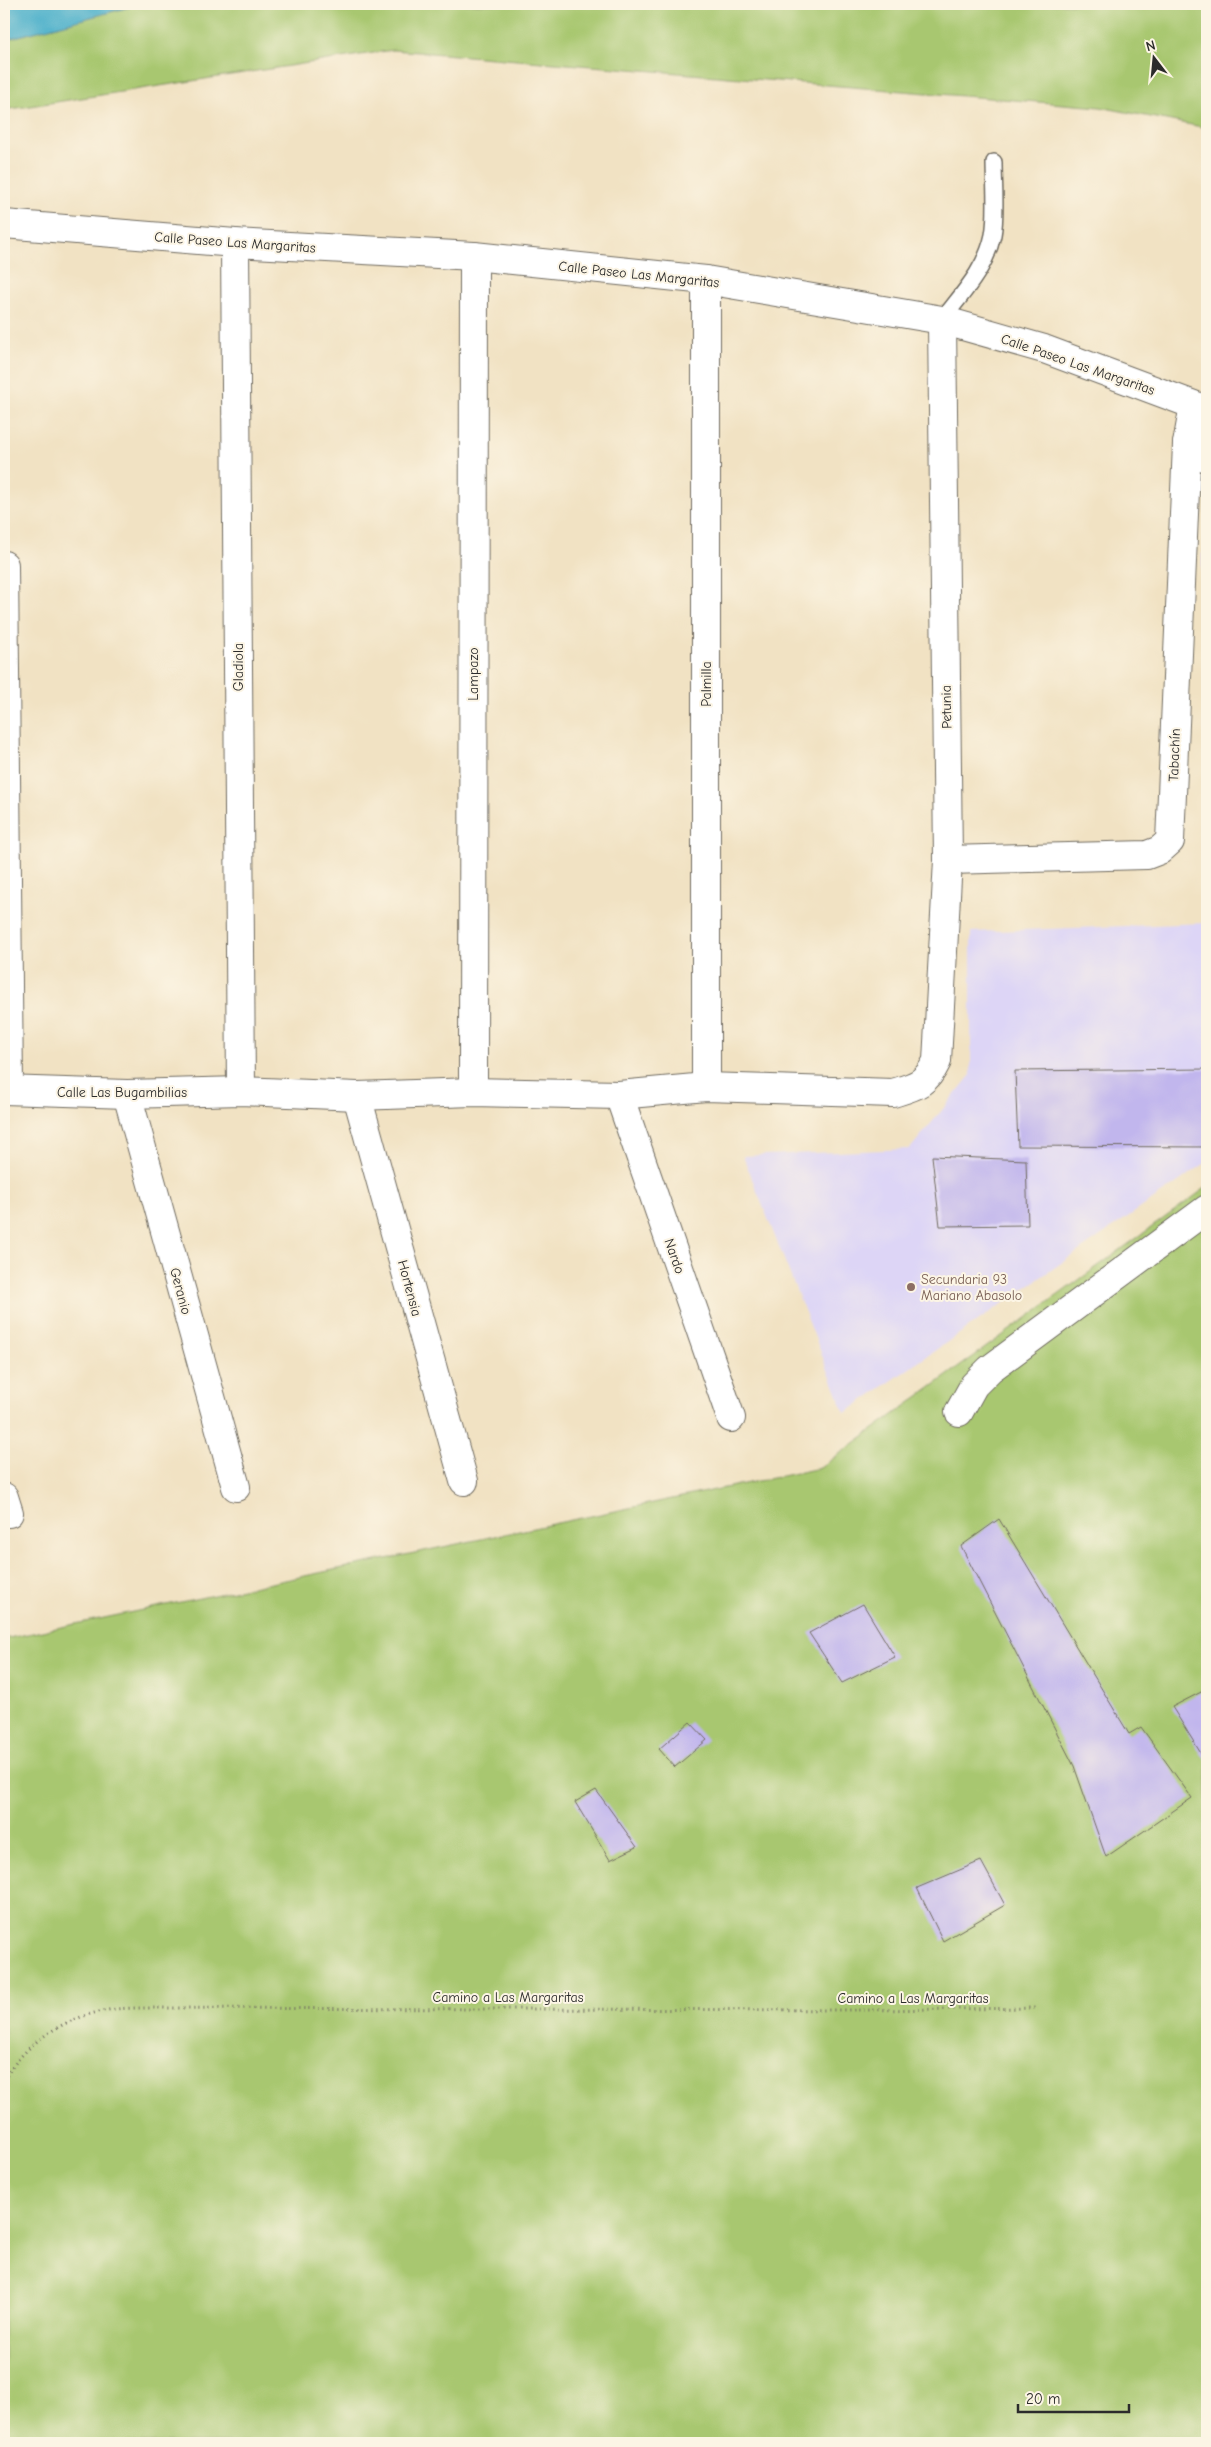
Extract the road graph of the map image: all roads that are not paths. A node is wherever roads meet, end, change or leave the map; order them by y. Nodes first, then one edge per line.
1 (994, 162) dead end
2 (4, 224) edge
3 (235, 243) junction
4 (474, 256) junction
5 (706, 280) junction
6 (942, 320) junction
7 (1200, 406) edge
8 (1197, 451) edge
9 (4, 566) edge
10 (948, 860) junction
11 (918, 1086) joint
12 (706, 1087) junction
13 (6, 1090) edge
14 (241, 1091) junction
15 (473, 1092) junction
16 (127, 1094) junction
17 (619, 1095) junction
18 (357, 1096) junction
19 (1207, 1209) edge
20 (959, 1412) dead end
21 (731, 1418) dead end
22 (464, 1481) dead end
23 (236, 1487) dead end

1 - 6 lane
2 - 3 street, Calle Paseo Las Margaritas
3 - 4 street, Calle Paseo Las Margaritas
3 - 14 street, Gladiola
4 - 5 street, Calle Paseo Las Margaritas
4 - 15 street, Lampazo
5 - 6 street, Calle Paseo Las Margaritas
5 - 12 street, Palmilla
6 - 7 street, Calle Paseo Las Margaritas
6 - 10 street, Petunia
7 - 8 street, Calle Paseo Las Margaritas
8 - 10 street, Tabachín
9 - 13 street
10 - 11 street, Petunia
11 - 12 street, Calle Las Bugambilias
12 - 17 street, Calle Las Bugambilias
13 - 16 street, Calle Las Bugambilias
14 - 16 street, Calle Las Bugambilias
14 - 18 street, Calle Las Bugambilias
15 - 17 street, Calle Las Bugambilias
15 - 18 street, Calle Las Bugambilias
16 - 23 street, Geranio
17 - 21 street, Nardo
18 - 22 street, Hortensia
19 - 20 street

